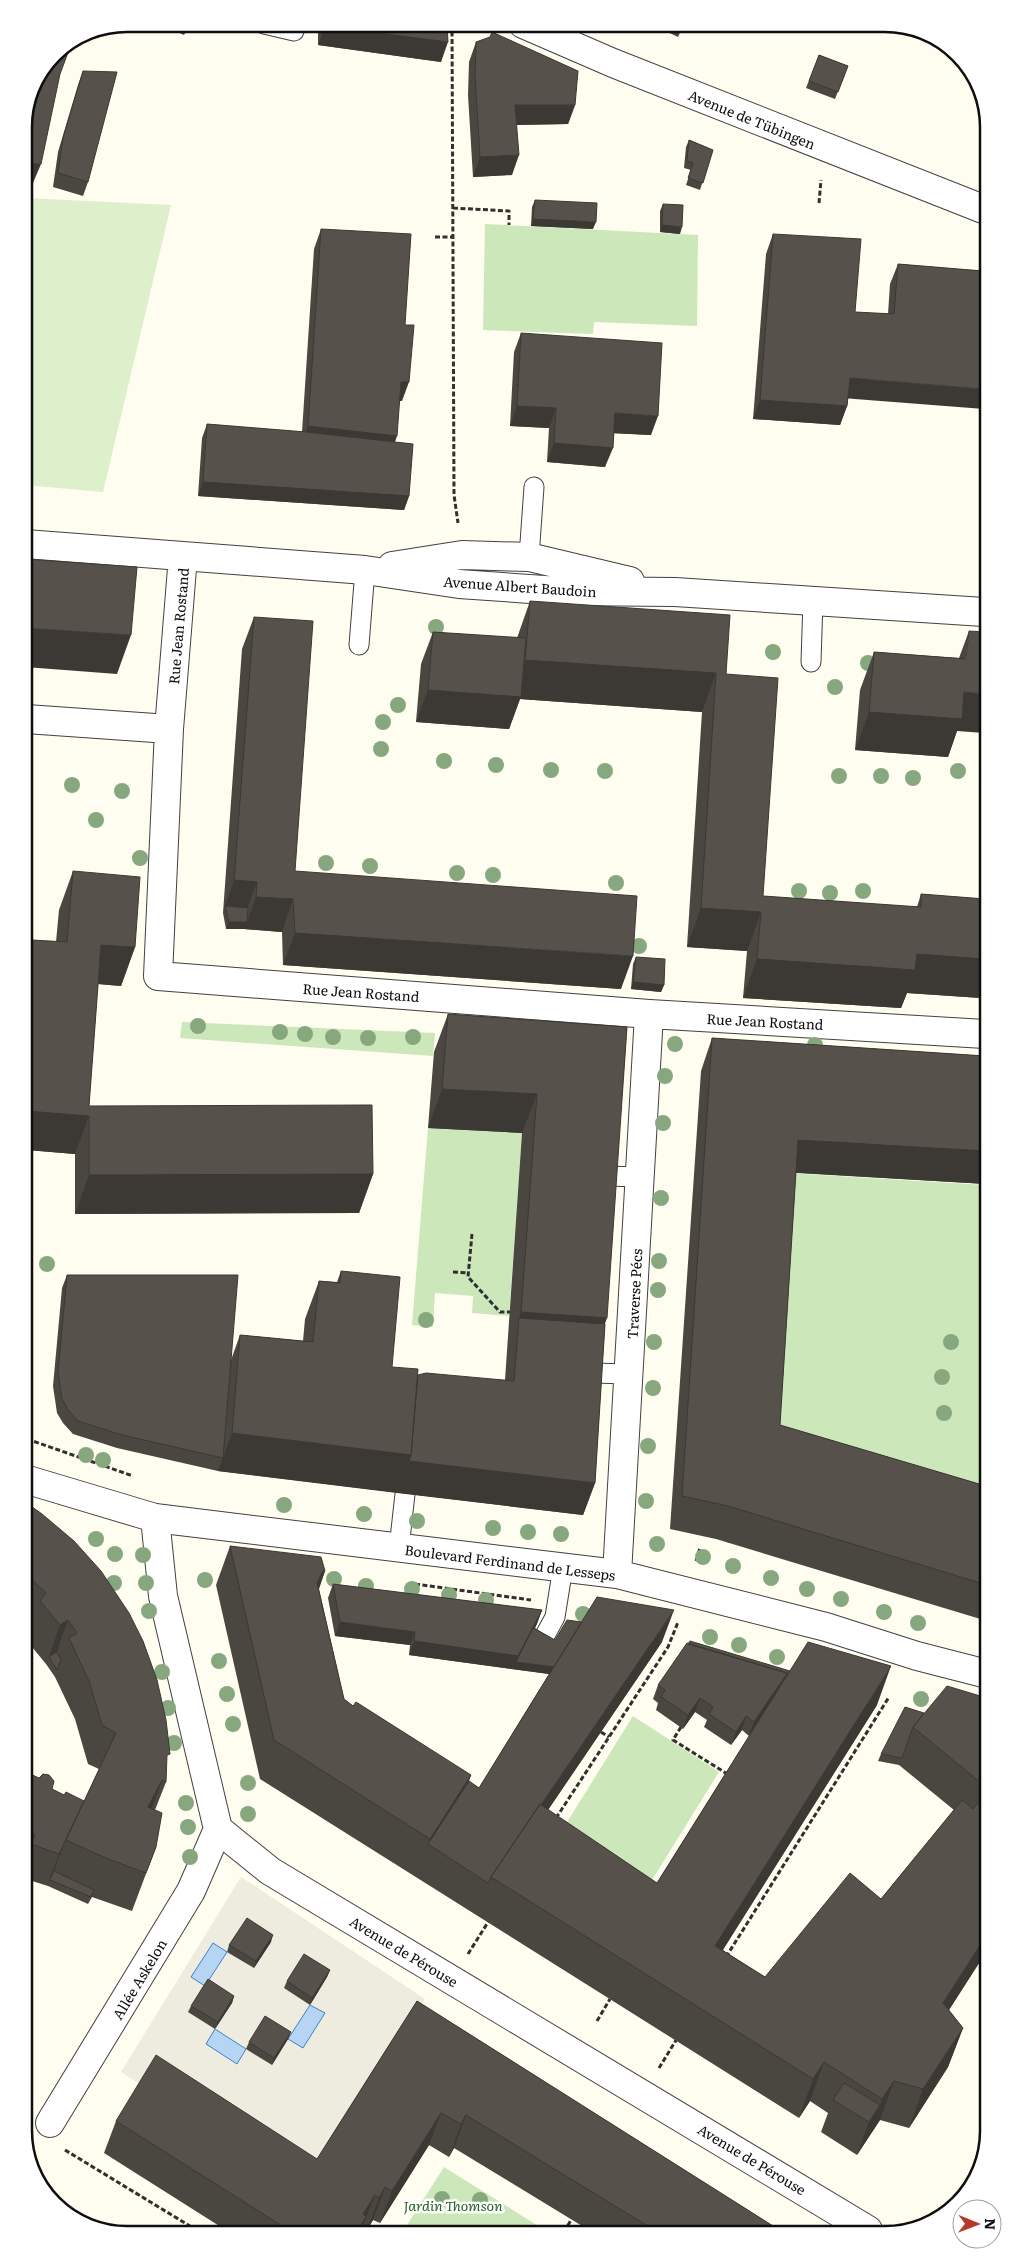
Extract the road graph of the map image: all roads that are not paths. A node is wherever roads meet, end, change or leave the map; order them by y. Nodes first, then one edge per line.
1 (544, 33) edge
2 (980, 208) edge
3 (534, 487) dead end
4 (33, 545) edge
5 (183, 556) junction
6 (529, 557) junction
7 (365, 570) junction
8 (675, 592) junction
9 (813, 600) junction
10 (980, 612) edge
11 (359, 645) dead end
12 (811, 662) dead end
13 (33, 719) edge
14 (170, 729) junction
15 (649, 1014) junction
16 (980, 1034) edge
17 (606, 1176) edge
18 (640, 1178) junction
19 (592, 1372) edge
20 (629, 1374) junction
21 (32, 1481) edge
22 (405, 1494) edge
23 (155, 1518) junction
24 (399, 1548) junction
25 (563, 1568) junction
26 (617, 1574) junction
27 (542, 1641) edge
28 (980, 1672) edge
29 (218, 1829) junction
30 (50, 2124) road end
31 (861, 2226) edge

1 - 2 street, Avenue de Tübingen
3 - 6 lane
4 - 5 street, Avenue Albert Baudoin
5 - 7 street, Avenue Albert Baudoin
5 - 14 street, Rue Jean Rostand
6 - 7 street, Avenue Albert Baudoin
6 - 8 street, Avenue Albert Baudoin
7 - 8 street, Avenue Albert Baudoin
7 - 11 lane
8 - 9 street, Avenue Albert Baudoin
9 - 10 street, Avenue Albert Baudoin
9 - 12 lane
13 - 14 street
14 - 15 street, Rue Jean Rostand
15 - 16 street, Rue Jean Rostand
15 - 18 street, Traverse Pécs
17 - 18 lane
18 - 20 street, Traverse Pécs
19 - 20 lane
20 - 26 street, Traverse Pécs
21 - 23 street, Boulevard Ferdinand de Lesseps
22 - 24 lane
23 - 24 street, Boulevard Ferdinand de Lesseps
23 - 29 street
24 - 25 street, Boulevard Ferdinand de Lesseps
25 - 26 street, Boulevard Ferdinand de Lesseps
25 - 27 lane
26 - 28 street, Boulevard Ferdinand de Lesseps
29 - 30 street, Allée Askelon
29 - 31 street, Avenue de Pérouse

